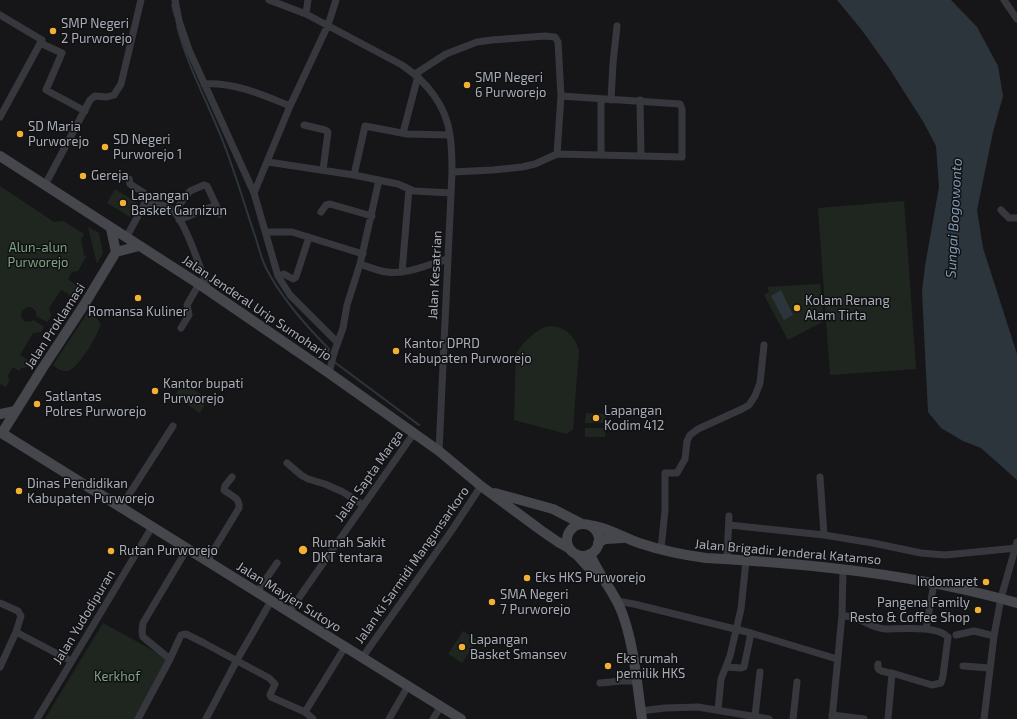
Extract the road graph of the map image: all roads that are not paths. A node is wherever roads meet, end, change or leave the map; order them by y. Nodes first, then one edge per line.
1 (141, 0) edge
2 (175, 0) edge
3 (269, 0) edge
4 (308, 0) edge
5 (336, 0) edge
6 (1004, 0) edge
7 (306, 14) junction
8 (0, 16) edge
9 (1017, 19) edge
10 (328, 25) junction
11 (617, 26) dead end
12 (40, 43) junction
13 (416, 75) junction
14 (204, 84) junction
15 (561, 96) junction
16 (601, 99) junction
17 (611, 100) junction
18 (640, 100) junction
19 (290, 106) junction
20 (85, 110) junction
21 (0, 117) edge
22 (304, 125) dead end
23 (403, 134) junction
24 (450, 135) junction
25 (558, 154) junction
26 (601, 155) junction
27 (0, 156) edge
28 (641, 156) junction
29 (268, 162) junction
30 (323, 170) junction
31 (452, 172) junction
32 (354, 175) junction
33 (129, 179) dead end
34 (380, 180) junction
35 (45, 185) junction
36 (409, 189) junction
37 (254, 193) junction
38 (451, 193) junction
39 (145, 204) junction
40 (216, 205) junction
41 (1001, 210) dead end
42 (174, 212) junction
43 (321, 212) dead end
44 (220, 214) dead end
45 (372, 216) junction
46 (1017, 218) edge
47 (179, 220) junction
48 (111, 229) junction
49 (266, 232) junction
50 (309, 237) junction
51 (126, 238) junction
52 (139, 246) junction
53 (116, 252) junction
54 (362, 254) junction
55 (448, 259) junction
56 (360, 264) junction
57 (402, 272) junction
58 (278, 276) junction
59 (199, 284) junction
60 (208, 290) junction
61 (181, 328) dead end
62 (337, 342) junction
63 (764, 345) dead end
64 (330, 370) junction
65 (15, 411) junction
66 (0, 414) edge
67 (173, 426) dead end
68 (1, 433) edge
69 (414, 433) junction
70 (439, 451) junction
71 (287, 463) dead end
72 (232, 477) dead end
73 (820, 477) dead end
74 (481, 486) junction
75 (491, 492) junction
76 (363, 505) junction
77 (121, 507) junction
78 (729, 516) dead end
79 (585, 524) junction
80 (729, 525) junction
81 (152, 527) junction
82 (824, 535) junction
83 (627, 538) junction
84 (598, 542) junction
85 (1017, 546) edge
86 (661, 548) junction
87 (188, 549) junction
88 (573, 551) junction
89 (590, 554) junction
90 (727, 559) junction
91 (207, 561) junction
92 (746, 561) junction
93 (277, 563) dead end
94 (843, 569) junction
95 (934, 583) junction
96 (257, 592) junction
97 (615, 597) junction
98 (1001, 598) junction
99 (271, 601) junction
100 (0, 603) edge
101 (1017, 603) edge
102 (289, 612) junction
103 (842, 615) junction
104 (736, 629) junction
105 (926, 630) junction
106 (16, 632) junction
107 (751, 633) junction
108 (956, 635) dead end
109 (994, 636) junction
110 (345, 647) junction
111 (362, 658) junction
112 (170, 659) junction
113 (837, 659) junction
114 (237, 660) junction
115 (71, 661) junction
116 (878, 664) dead end
117 (963, 666) dead end
118 (0, 667) edge
119 (726, 667) junction
120 (990, 668) junction
121 (760, 672) dead end
122 (892, 673) junction
123 (636, 682) junction
124 (797, 682) dead end
125 (600, 683) dead end
126 (408, 686) junction
127 (440, 706) junction
128 (718, 710) junction
129 (306, 712) junction
130 (641, 715) edge
131 (755, 716) junction
132 (745, 717) edge
133 (832, 717) edge
134 (208, 718) edge
135 (37, 719) edge
136 (138, 719) edge
137 (313, 719) edge
138 (389, 719) edge
139 (433, 719) edge
140 (461, 719) edge
141 (769, 719) edge
142 (793, 719) edge
143 (864, 719) edge
144 (888, 719) edge
145 (984, 719) edge

1 - 20 street
2 - 14 street
3 - 7 street, Jalan Kesatrian
4 - 7 street
5 - 10 street
6 - 9 street
7 - 10 street, Jalan Kesatrian
8 - 12 street
10 - 13 street, Jalan Kesatrian
10 - 19 street
11 - 17 street
12 - 20 street
12 - 21 street
13 - 15 street
13 - 23 street
13 - 24 street, Jalan Kesatrian
14 - 19 street
14 - 37 street
15 - 16 street
15 - 25 street
16 - 17 street
16 - 26 street
17 - 18 street
18 - 28 street
18 - 28 street
19 - 29 street
20 - 35 street
22 - 30 street
23 - 24 street
23 - 32 street
24 - 31 street, Jalan Kesatrian
25 - 26 street
25 - 31 street
26 - 28 street
27 - 35 main road, Jalan Jenderal Urip Sumoharjo
29 - 30 street
29 - 37 street
30 - 32 street
31 - 38 street, Jalan Kesatrian
32 - 34 street
33 - 39 street
34 - 36 street
34 - 45 street
35 - 48 main road, Jalan Jenderal Urip Sumoharjo
36 - 38 street
36 - 57 street
37 - 49 street
38 - 55 street, Jalan Kesatrian
39 - 42 street
39 - 51 street
40 - 42 street
40 - 44 street
40 - 47 street
41 - 46 street
42 - 47 street
43 - 45 street
45 - 54 street
47 - 60 street
48 - 51 main road, Jalan Jenderal Urip Sumoharjo
48 - 53 main road
49 - 50 street
49 - 58 street
50 - 54 street
50 - 58 street
51 - 52 main road, Jalan Jenderal Urip Sumoharjo
52 - 53 main road
52 - 59 main road, Jalan Jenderal Urip Sumoharjo
53 - 65 main road, Jalan Proklamasi
54 - 56 street
55 - 57 street
55 - 70 street, Jalan Kesatrian
56 - 57 street
56 - 62 street
58 - 62 street
59 - 60 main road, Jalan Jenderal Urip Sumoharjo
59 - 61 street
60 - 64 main road, Jalan Jenderal Urip Sumoharjo
62 - 64 street
63 - 86 street
64 - 69 main road, Jalan Jenderal Urip Sumoharjo
65 - 66 main road
65 - 68 main road, Jalan Proklamasi
67 - 77 street
68 - 77 main road, Jalan Mayjen Sutoyo
69 - 70 main road, Jalan Jenderal Urip Sumoharjo
69 - 76 street, Jalan Sapta Marga
70 - 74 main road, Jalan Jenderal Urip Sumoharjo
71 - 76 street
72 - 91 street
73 - 82 street
74 - 75 main road, Jalan Jenderal Urip Sumoharjo
74 - 111 street, Jalan Ki Sarmidi Mangunsarkoro
75 - 79 main road, Jalan Brigadir Jenderal Katamso
75 - 88 main road
76 - 102 street, Jalan Sapta Marga
77 - 81 main road, Jalan Mayjen Sutoyo
78 - 80 street
79 - 83 main road, Jalan Brigadir Jenderal Katamso
79 - 84 main road
79 - 88 main road
80 - 82 street
80 - 90 street
81 - 87 main road, Jalan Mayjen Sutoyo
81 - 115 street, Jalan Yudodipuran
82 - 85 street
83 - 84 main road
83 - 86 main road, Jalan Brigadir Jenderal Katamso
84 - 89 main road
85 - 98 street
86 - 90 main road, Jalan Brigadir Jenderal Katamso
87 - 91 main road, Jalan Mayjen Sutoyo
87 - 112 street
88 - 89 main road
88 - 97 main road
89 - 97 main road
90 - 92 main road, Jalan Brigadir Jenderal Katamso
91 - 96 main road, Jalan Mayjen Sutoyo
92 - 94 main road, Jalan Brigadir Jenderal Katamso
92 - 104 street
93 - 96 street
94 - 95 main road, Jalan Brigadir Jenderal Katamso
94 - 103 street
95 - 98 main road, Jalan Brigadir Jenderal Katamso
95 - 105 street
96 - 99 main road, Jalan Mayjen Sutoyo
97 - 104 street
97 - 123 main road
98 - 101 main road, Jalan Brigadir Jenderal Katamso
98 - 109 street
99 - 102 main road, Jalan Mayjen Sutoyo
99 - 114 street
100 - 106 street
102 - 110 main road, Jalan Mayjen Sutoyo
103 - 105 street
103 - 113 street
104 - 107 street
104 - 119 street
105 - 122 street
106 - 115 street
106 - 118 street
107 - 113 street
107 - 119 street
108 - 109 street
109 - 120 street
110 - 111 main road, Jalan Mayjen Sutoyo
110 - 129 street
111 - 126 main road, Jalan Mayjen Sutoyo
112 - 114 street
112 - 136 street
113 - 133 street
114 - 129 street
114 - 134 street
115 - 135 street, Jalan Yudodipuran
116 - 122 street
117 - 120 street
119 - 128 street
120 - 145 street
121 - 131 street
122 - 144 street
123 - 125 street
123 - 130 main road
124 - 142 street
126 - 127 main road, Jalan Mayjen Sutoyo
126 - 138 street
127 - 139 street
127 - 140 main road, Jalan Mayjen Sutoyo
128 - 130 street
128 - 132 street
129 - 137 street
131 - 132 street
131 - 141 street
133 - 143 street

